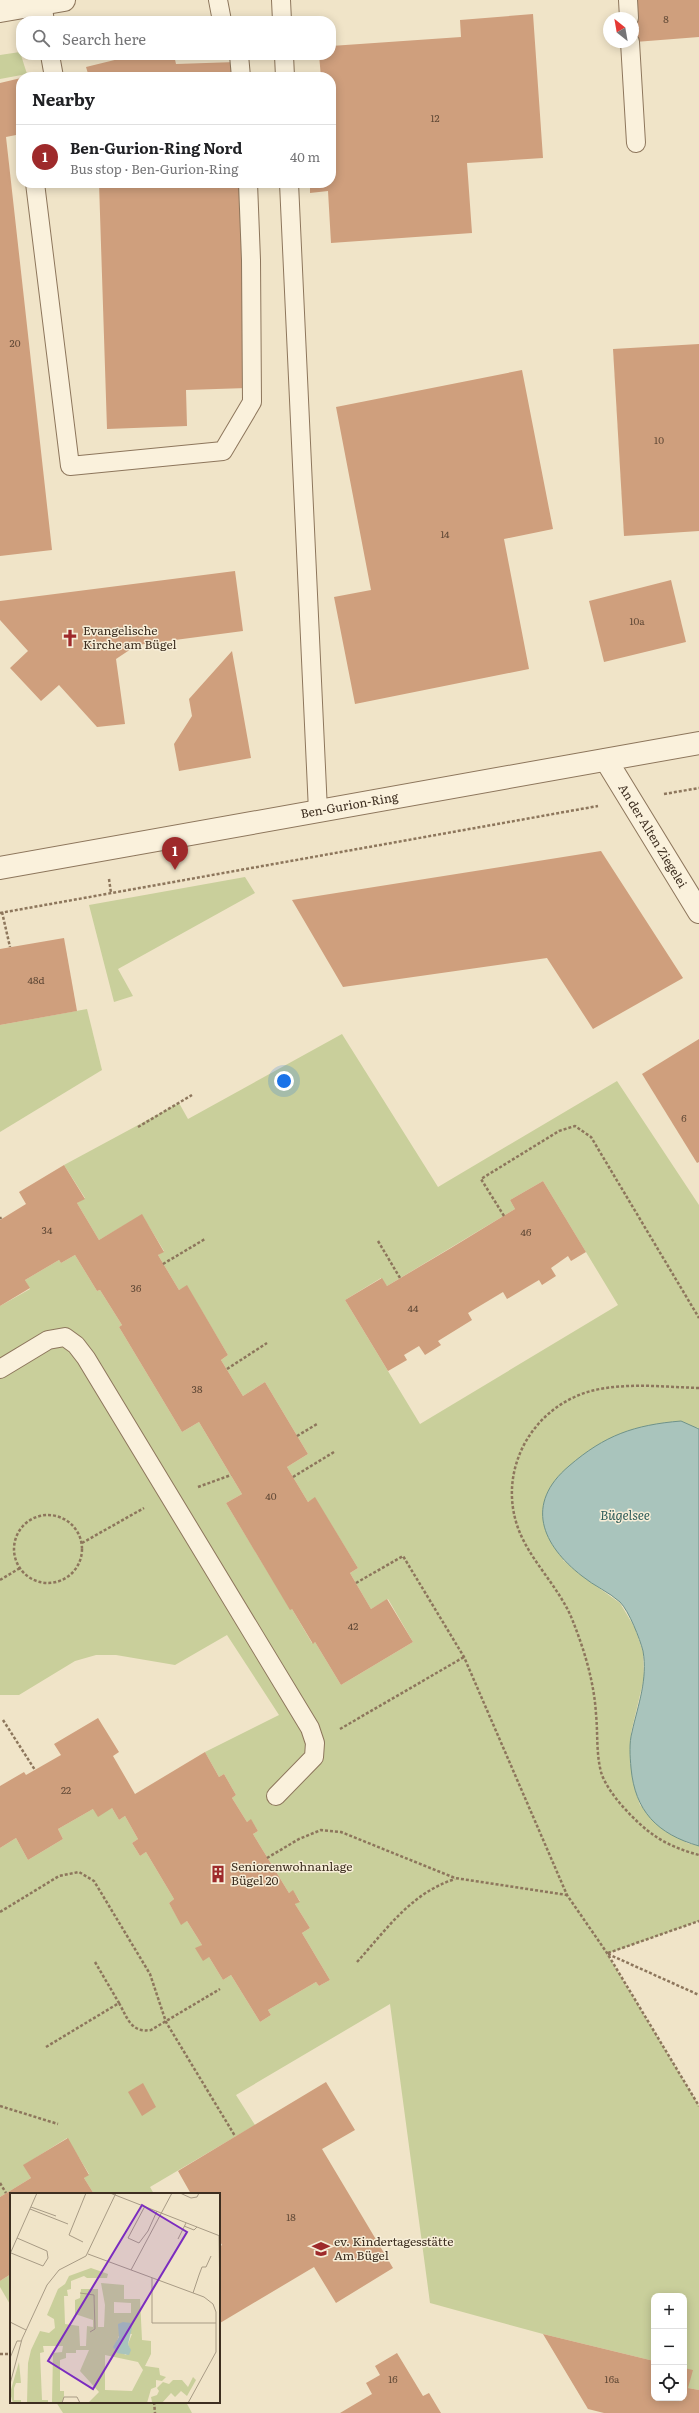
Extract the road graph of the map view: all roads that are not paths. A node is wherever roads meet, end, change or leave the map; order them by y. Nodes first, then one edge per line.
1 (64, 0) edge
2 (218, 0) edge
3 (281, 0) edge
4 (628, 0) edge
5 (0, 11) edge
6 (43, 12) edge
7 (629, 12) edge
8 (221, 16) edge
9 (282, 16) edge
10 (630, 48) edge
11 (51, 60) edge
12 (239, 60) edge
13 (284, 60) edge
14 (53, 72) edge
15 (241, 72) edge
16 (285, 72) edge
17 (636, 143) dead end
18 (36, 188) edge
19 (248, 188) edge
20 (289, 188) edge
21 (699, 743) edge
22 (606, 760) junction
23 (318, 811) junction
24 (0, 868) edge
25 (699, 912) edge
26 (0, 1369) edge
27 (276, 1796) dead end

1 - 6 street
2 - 8 lane
3 - 9 lane
4 - 7 lane
5 - 6 street
10 - 17 lane
11 - 14 lane
12 - 15 lane
13 - 16 lane
18 - 19 lane
20 - 23 lane
21 - 22 street, Ben-Gurion-Ring
22 - 23 street, Ben-Gurion-Ring
22 - 25 street, An der Alten Ziegelei
23 - 24 street, Ben-Gurion-Ring
26 - 27 lane

